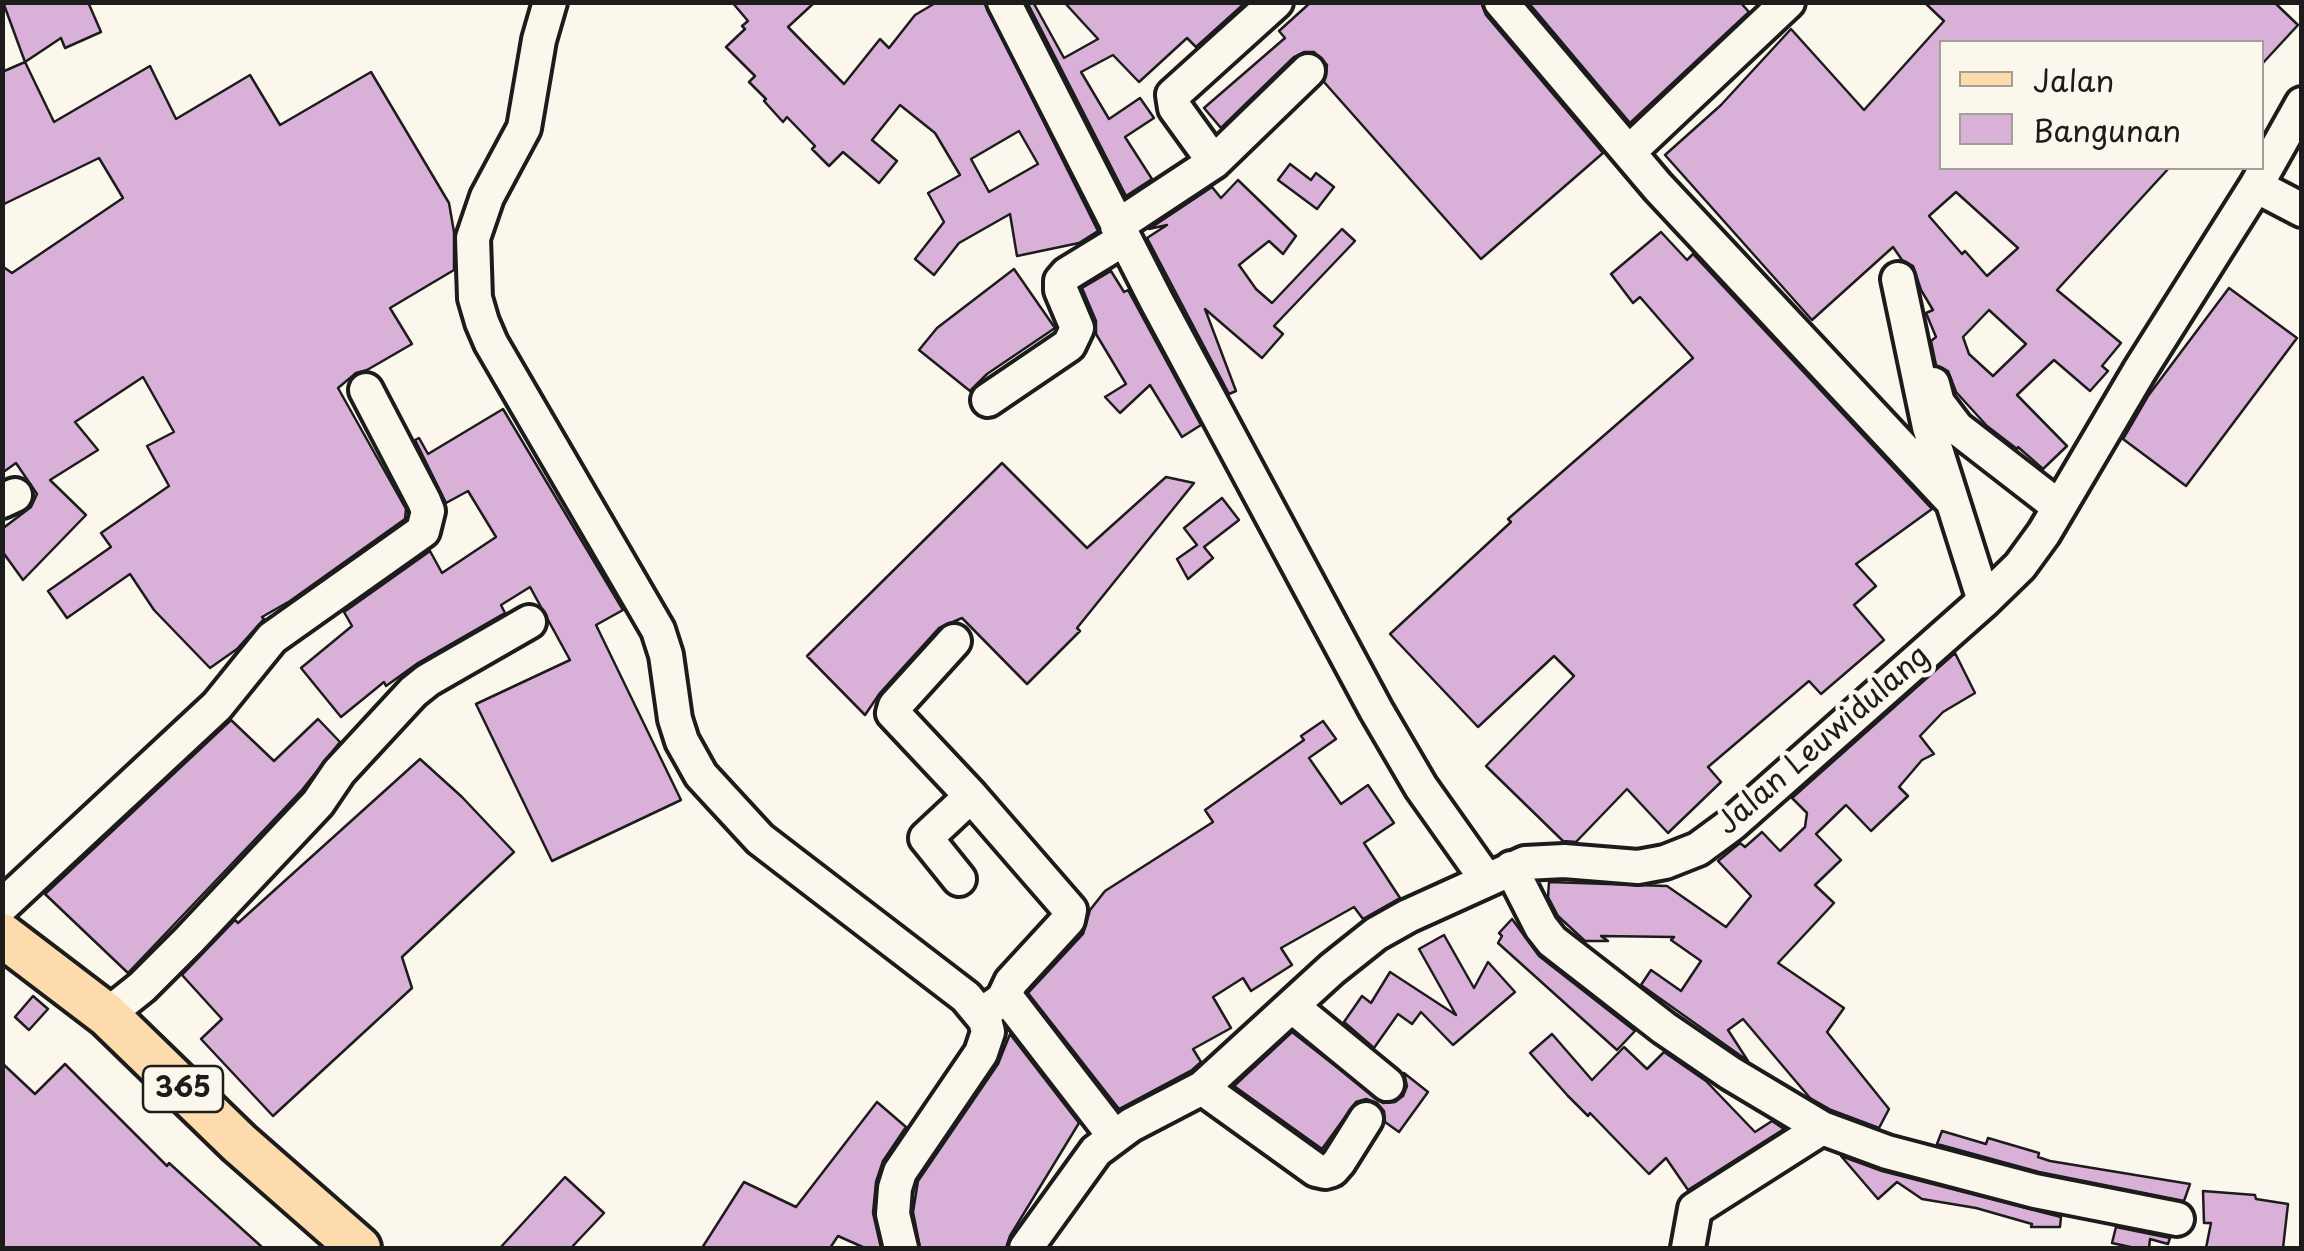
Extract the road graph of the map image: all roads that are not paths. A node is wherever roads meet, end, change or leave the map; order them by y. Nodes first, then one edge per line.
1 (550, 2) edge
2 (1004, 2) edge
3 (1276, 2) edge
4 (1501, 2) edge
5 (1788, 2) edge
6 (1308, 71) dead end
7 (2302, 104) edge
8 (1629, 152) junction
9 (1214, 162) junction
10 (2256, 186) junction
11 (2302, 210) edge
12 (1120, 232) junction
13 (1898, 279) dead end
14 (1933, 384) dead end
15 (366, 390) dead end
16 (988, 400) dead end
17 (1950, 500) junction
18 (2059, 507) junction
19 (1984, 601) junction
20 (529, 622) dead end
21 (954, 641) dead end
22 (971, 796) junction
23 (1498, 874) junction
24 (960, 880) dead end
25 (2, 906) edge
26 (2, 935) edge
27 (994, 1006) junction
28 (1293, 1007) junction
29 (107, 1016) junction
30 (1387, 1084) dead end
31 (1202, 1088) junction
32 (1366, 1119) dead end
33 (1822, 1128) junction
34 (1114, 1136) junction
35 (2177, 1220) dead end
36 (359, 1248) edge
37 (901, 1248) edge
38 (1026, 1248) edge
39 (1688, 1248) edge

1 - 27 street
2 - 12 street
3 - 9 street
4 - 8 street
5 - 8 street
6 - 9 street
7 - 10 street, Jalan Leuwidulang
8 - 17 street
9 - 12 street
10 - 11 street
10 - 18 street, Jalan Leuwidulang
12 - 16 street
12 - 23 street
13 - 17 street
14 - 18 street
15 - 25 street
17 - 19 street
18 - 19 street, Jalan Leuwidulang
19 - 23 street, Jalan Leuwidulang
20 - 29 street
21 - 22 street
22 - 24 street
22 - 27 street
23 - 28 street, Jalan Leuwidulang
23 - 33 street
26 - 29 main road, 365
27 - 34 street
27 - 37 street
28 - 30 street
28 - 31 street, Jalan Leuwidulang
29 - 36 main road, 365
31 - 32 street
31 - 34 street, Jalan Leuwidulang
33 - 35 street
33 - 39 street
34 - 38 street, Jalan Leuwidulang

